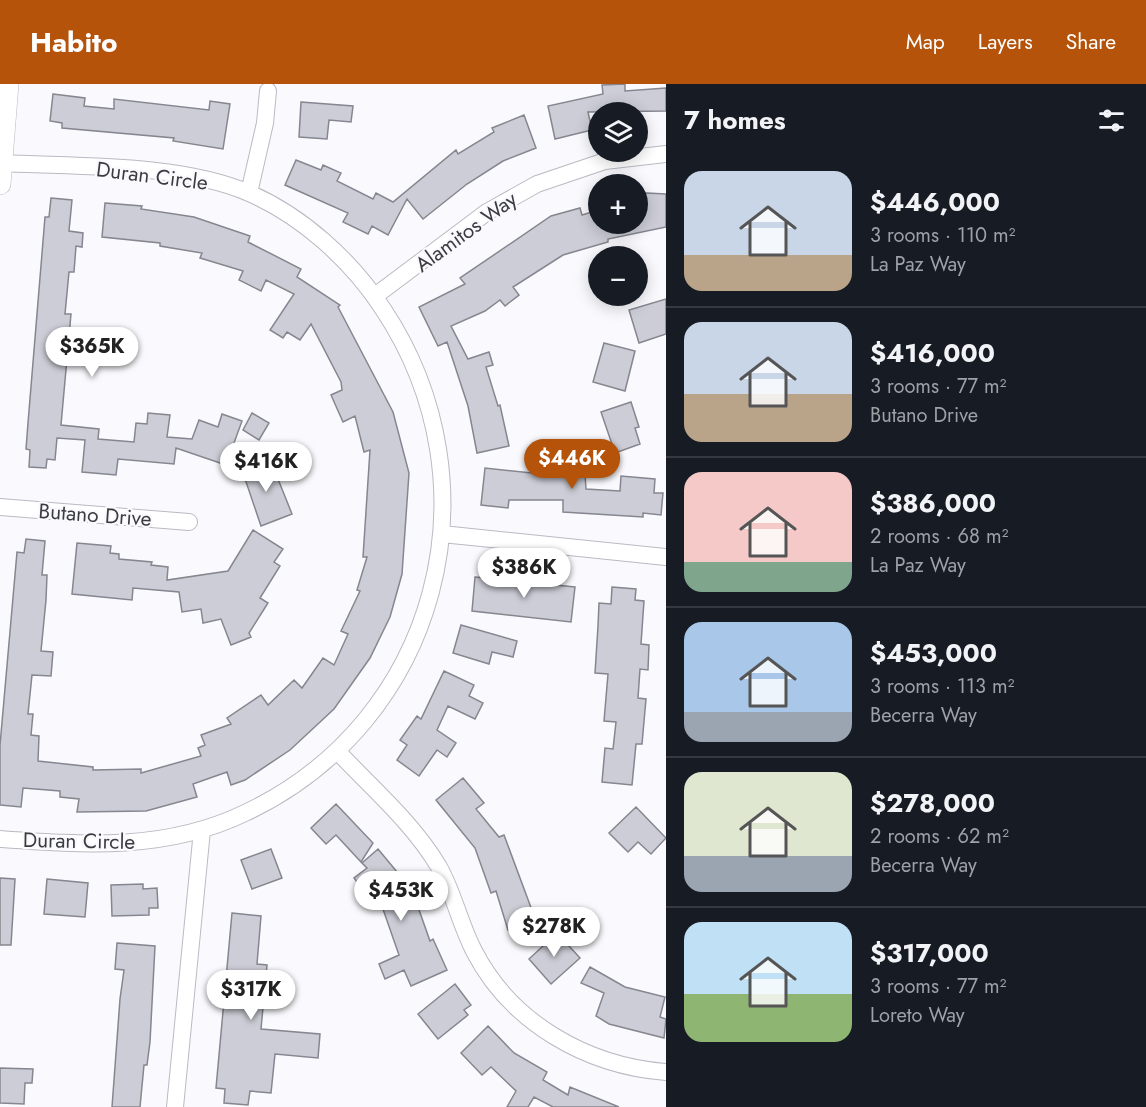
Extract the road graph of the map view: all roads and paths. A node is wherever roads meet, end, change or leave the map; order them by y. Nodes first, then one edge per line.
1 (8, 84) edge
2 (268, 91) dead end
3 (666, 154) edge
4 (2, 163) junction
5 (0, 184) edge
6 (249, 193) junction
7 (375, 296) junction
8 (0, 507) edge
9 (189, 522) dead end
10 (442, 534) junction
11 (666, 557) edge
12 (337, 751) junction
13 (202, 830) junction
14 (0, 839) edge
15 (666, 1072) edge
16 (175, 1107) edge

1 - 4 street
2 - 6 street
3 - 7 street, Alamitos Way
4 - 5 street
4 - 6 street, Duran Circle
6 - 7 street, Duran Circle
7 - 10 street, Duran Circle
8 - 9 street, Butano Drive
10 - 11 street
10 - 12 street, Duran Circle
12 - 13 street, Duran Circle
12 - 15 street
13 - 14 street, Duran Circle
13 - 16 street

